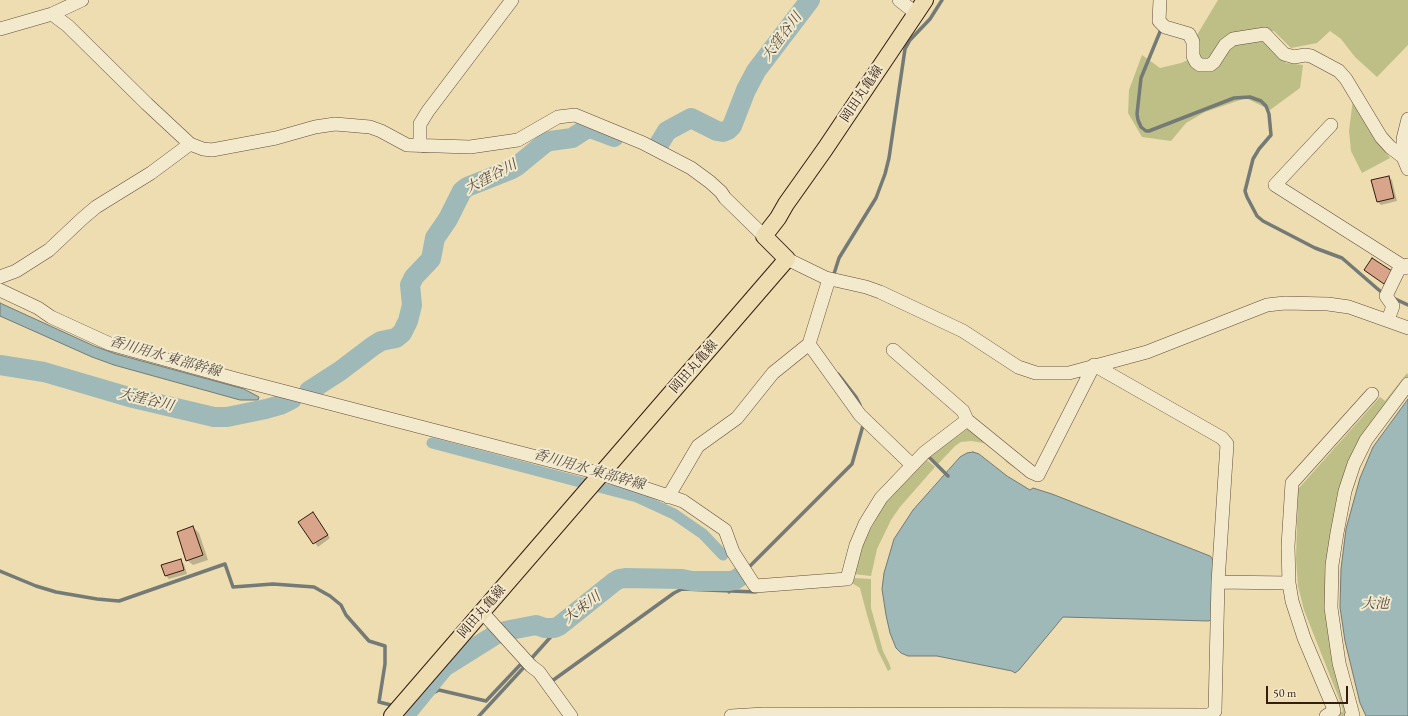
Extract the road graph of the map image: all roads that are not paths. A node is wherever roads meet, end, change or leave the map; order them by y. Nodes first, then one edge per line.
1 (82, 0) edge
2 (512, 0) edge
3 (899, 0) edge
4 (925, 0) edge
5 (1160, 0) edge
6 (52, 14) junction
7 (917, 14) junction
8 (0, 29) edge
9 (1408, 119) edge
10 (1331, 125) dead end
11 (190, 144) junction
12 (420, 146) junction
13 (1403, 157) junction
14 (1408, 170) edge
15 (764, 236) junction
16 (787, 259) junction
17 (1405, 264) edge
18 (0, 277) edge
19 (832, 279) junction
20 (0, 290) edge
21 (1388, 320) junction
22 (1408, 328) edge
23 (809, 344) junction
24 (893, 350) dead end
25 (1094, 365) junction
26 (1408, 384) edge
27 (1372, 394) dead end
28 (967, 420) junction
29 (912, 465) junction
30 (600, 477) junction
31 (668, 496) junction
32 (1218, 582) junction
33 (1289, 583) junction
34 (482, 612) junction
35 (392, 716) edge
36 (572, 716) edge
37 (731, 716) edge
38 (1326, 716) edge
39 (1351, 716) edge

1 - 6 street
2 - 12 street
3 - 7 street
4 - 7 main road, 岡田丸亀線
5 - 13 street
6 - 8 street
6 - 11 street
7 - 15 main road, 岡田丸亀線
9 - 13 street
10 - 17 street
11 - 12 street
11 - 18 street
12 - 15 street
13 - 14 street
15 - 16 main road
16 - 19 street
16 - 30 main road, 岡田丸亀線
17 - 21 street
19 - 23 street
19 - 25 street
20 - 30 street
21 - 22 street
21 - 25 street
23 - 29 street
23 - 31 street
24 - 28 street
25 - 28 street
25 - 32 street
26 - 39 street
27 - 33 street
28 - 29 street
29 - 31 street
30 - 31 street
30 - 34 main road, 岡田丸亀線
32 - 33 street
32 - 37 street
33 - 38 street
34 - 35 main road, 岡田丸亀線
34 - 36 street

